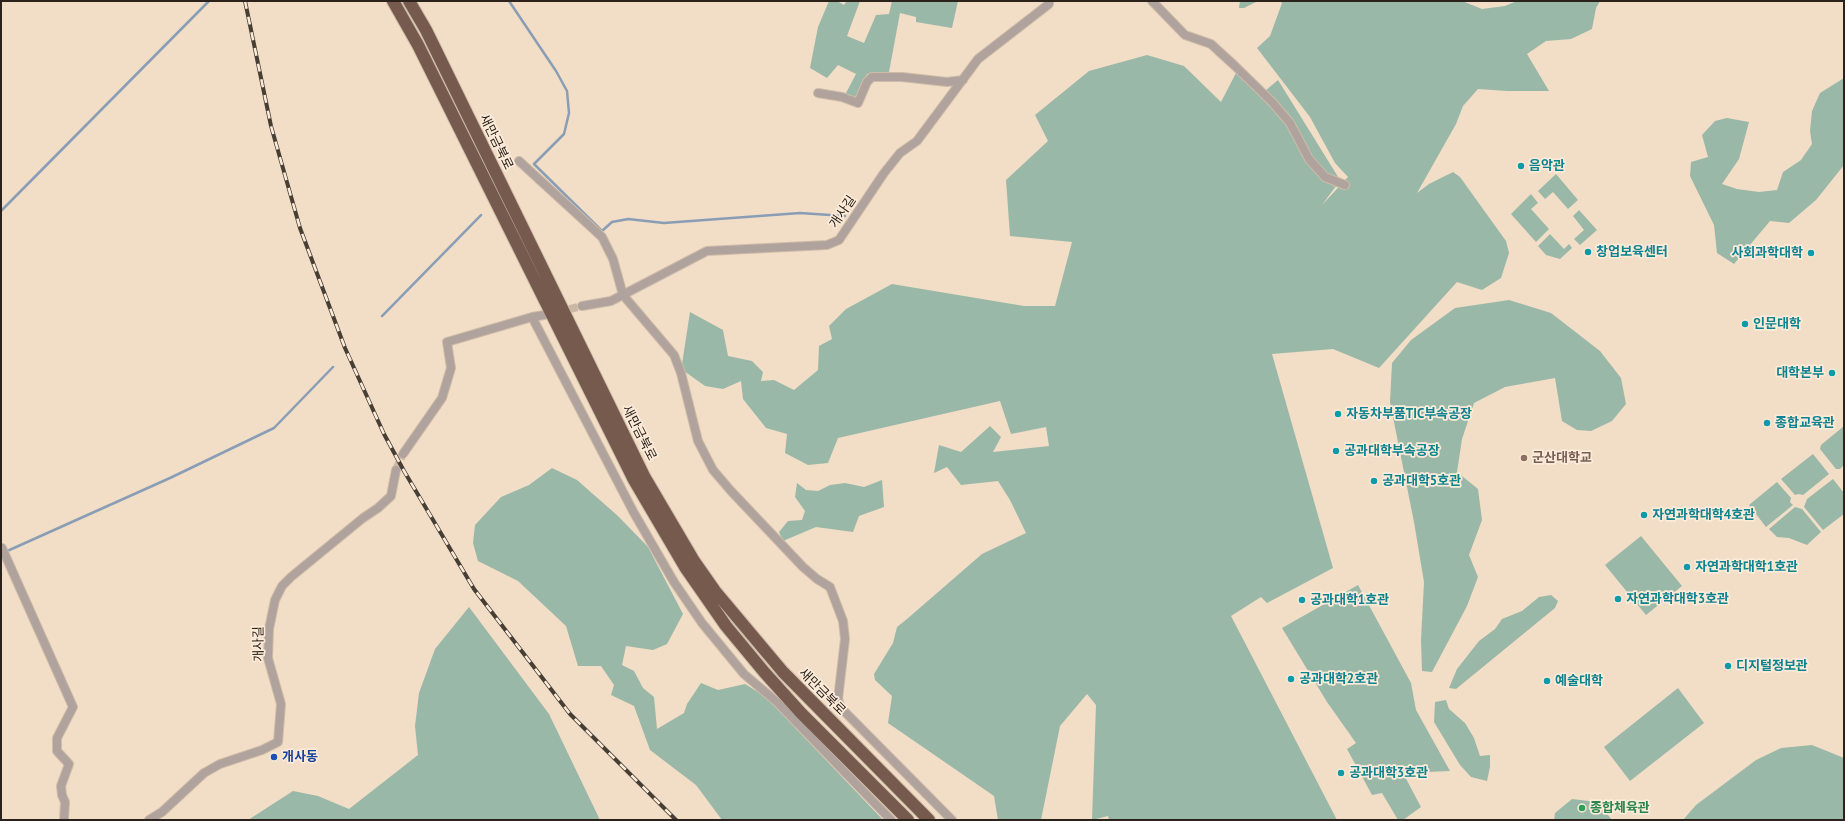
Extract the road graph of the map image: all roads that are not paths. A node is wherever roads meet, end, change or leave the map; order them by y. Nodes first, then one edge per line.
1 (393, 1) edge
2 (409, 1) edge
3 (1049, 1) edge
4 (1152, 1) edge
5 (963, 80) junction
6 (818, 93) dead end
7 (519, 162) dead end
8 (1344, 186) dead end
9 (622, 295) junction
10 (582, 306) tunnel mouth
11 (544, 315) dead end
12 (532, 317) junction
13 (403, 454) tunnel mouth
14 (396, 470) tunnel mouth
15 (3, 551) edge
16 (64, 820) edge
17 (149, 820) edge
18 (891, 820) edge
19 (908, 820) edge
20 (929, 820) edge
21 (952, 820) edge

1 - 19 highway, 새만금북로
2 - 20 highway, 새만금북로
3 - 5 street, 개사길
4 - 8 street
5 - 6 street
5 - 9 street, 개사길
7 - 9 street
9 - 10 street, 개사길
9 - 21 street
11 - 12 street
12 - 13 street
12 - 18 street
14 - 17 street, 개사길
15 - 16 street

